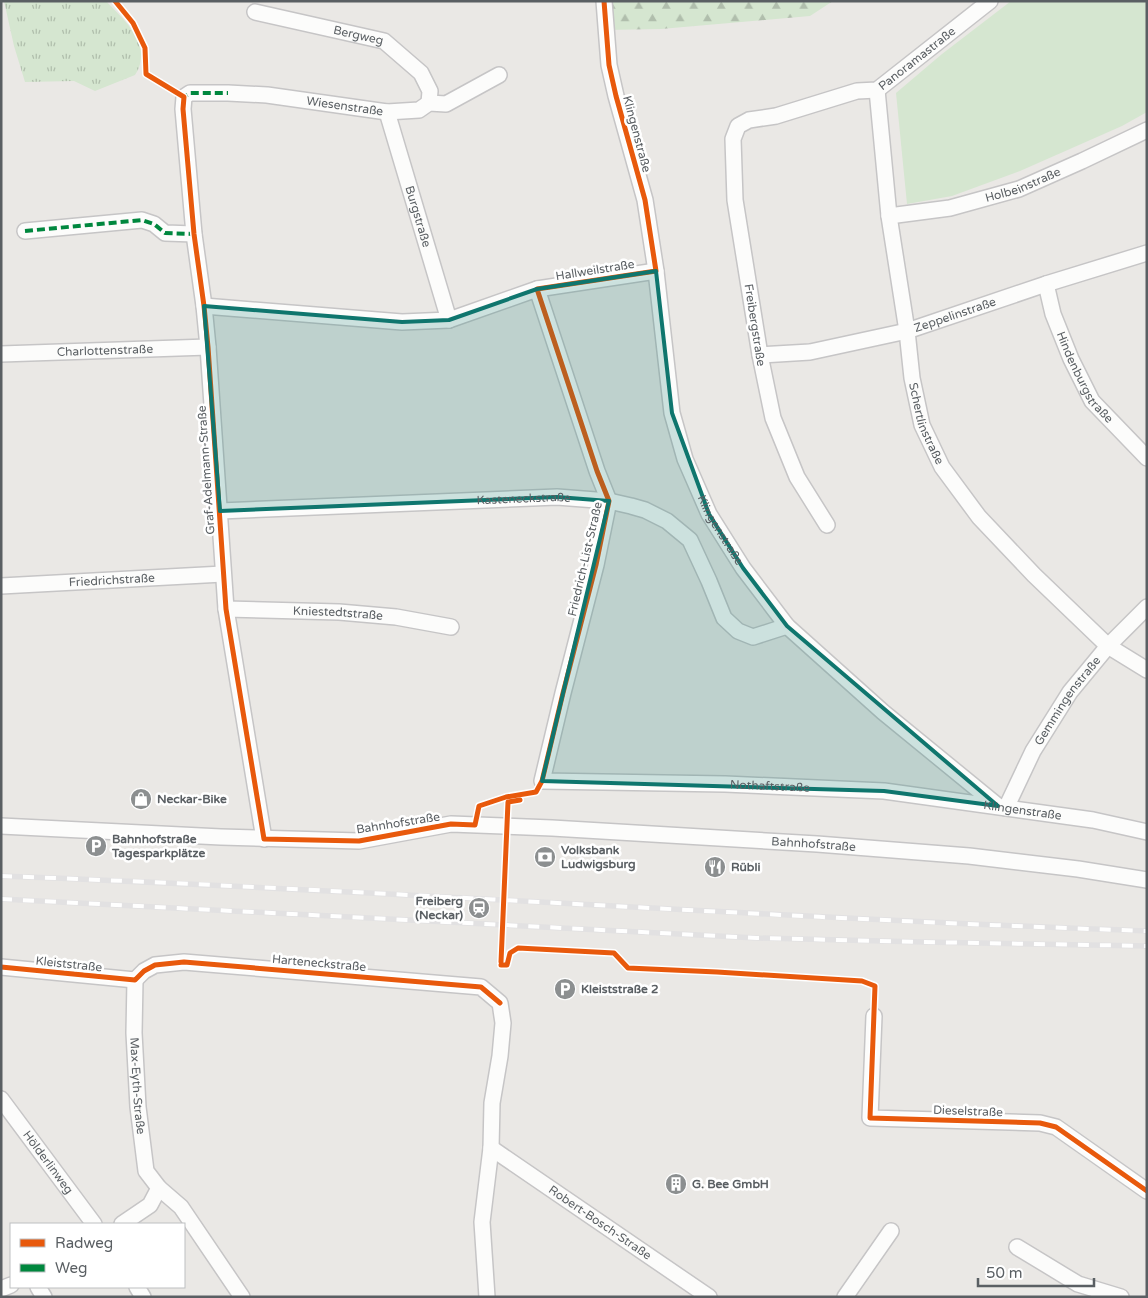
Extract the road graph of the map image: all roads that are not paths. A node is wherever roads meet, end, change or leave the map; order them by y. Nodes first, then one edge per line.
1 (604, 1) edge
2 (990, 1) edge
3 (254, 12) dead end
4 (499, 75) dead end
5 (878, 90) junction
6 (184, 98) joint
7 (428, 103) junction
8 (387, 112) junction
9 (749, 120) joint
10 (1147, 130) edge
11 (889, 216) junction
12 (25, 231) dead end
13 (194, 234) junction
14 (1147, 253) edge
15 (656, 271) junction
16 (1046, 284) junction
17 (537, 289) junction
18 (204, 306) junction
19 (449, 320) junction
20 (907, 331) junction
21 (208, 347) junction
22 (1, 354) edge
23 (760, 355) junction
24 (1147, 458) edge
25 (610, 501) junction
26 (220, 511) junction
27 (827, 525) dead end
28 (223, 574) junction
29 (1, 586) edge
30 (1147, 607) edge
31 (226, 609) junction
32 (787, 626) junction
33 (451, 627) dead end
34 (1108, 646) junction
35 (1147, 670) edge
36 (542, 781) joint
37 (1002, 807) junction
38 (1, 826) edge
39 (1147, 832) edge
40 (264, 839) junction
41 (1147, 880) edge
42 (1, 967) edge
43 (135, 980) junction
44 (874, 1016) dead end
45 (2, 1103) edge
46 (491, 1148) junction
47 (159, 1188) junction
48 (1147, 1191) edge
49 (93, 1223) edge
50 (123, 1223) edge
51 (892, 1231) dead end
52 (1017, 1247) dead end
53 (242, 1297) edge
54 (487, 1297) edge
55 (709, 1297) edge
56 (845, 1297) edge
57 (1121, 1297) edge

1 - 15 street, Klingenstraße
2 - 5 street, Panoramastraße
3 - 7 street, Bergweg
4 - 7 street, Wiesenstraße
5 - 9 street, Panoramastraße
5 - 11 street, Schertlinstraße
6 - 8 street, Wiesenstraße
6 - 13 street, Graf-Adelmann-Straße
7 - 8 street, Wiesenstraße
8 - 19 street, Burgstraße
9 - 23 street, Freibergstraße
10 - 11 street, Holbeinstraße
11 - 20 street, Schertlinstraße
12 - 13 street
13 - 18 street, Graf-Adelmann-Straße
14 - 16 street, Zeppelinstraße
15 - 17 street, Hallweilstraße
15 - 32 street, Klingenstraße
16 - 20 street, Zeppelinstraße
16 - 24 street, Hindenburgstraße
17 - 19 street, Hallweilstraße
17 - 25 street, Friedrich-List-Straße
18 - 19 street, Hallweilstraße
18 - 21 street, Graf-Adelmann-Straße
20 - 23 street, Zeppelinstraße
20 - 34 street, Schertlinstraße
21 - 22 street, Charlottenstraße
21 - 26 street, Graf-Adelmann-Straße
23 - 27 street, Freibergstraße
25 - 26 street, Kasteneckstraße
25 - 32 street, Kasteneckstraße
25 - 36 street, Friedrich-List-Straße
26 - 28 street, Graf-Adelmann-Straße
28 - 29 street, Friedrichstraße
28 - 31 street, Graf-Adelmann-Straße
30 - 34 street, Gemmingenstraße
31 - 33 street, Kniestedtstraße
31 - 40 street, Graf-Adelmann-Straße
32 - 37 street, Klingenstraße
34 - 35 street, Schertlinstraße
34 - 37 street, Gemmingenstraße
36 - 37 street, Nothaftstraße
37 - 39 street, Klingenstraße
38 - 40 street, Bahnhofstraße
40 - 41 street, Bahnhofstraße
42 - 43 street, Kleiststraße
43 - 46 street, Harteneckstraße
43 - 47 street, Max-Eyth-Straße
44 - 48 street, Dieselstraße
45 - 49 street, Hölderlinweg
46 - 54 street, Harteneckstraße
46 - 55 street, Robert-Bosch-Straße
47 - 50 street
47 - 53 street, Max-Eyth-Straße
51 - 56 street
52 - 57 street

